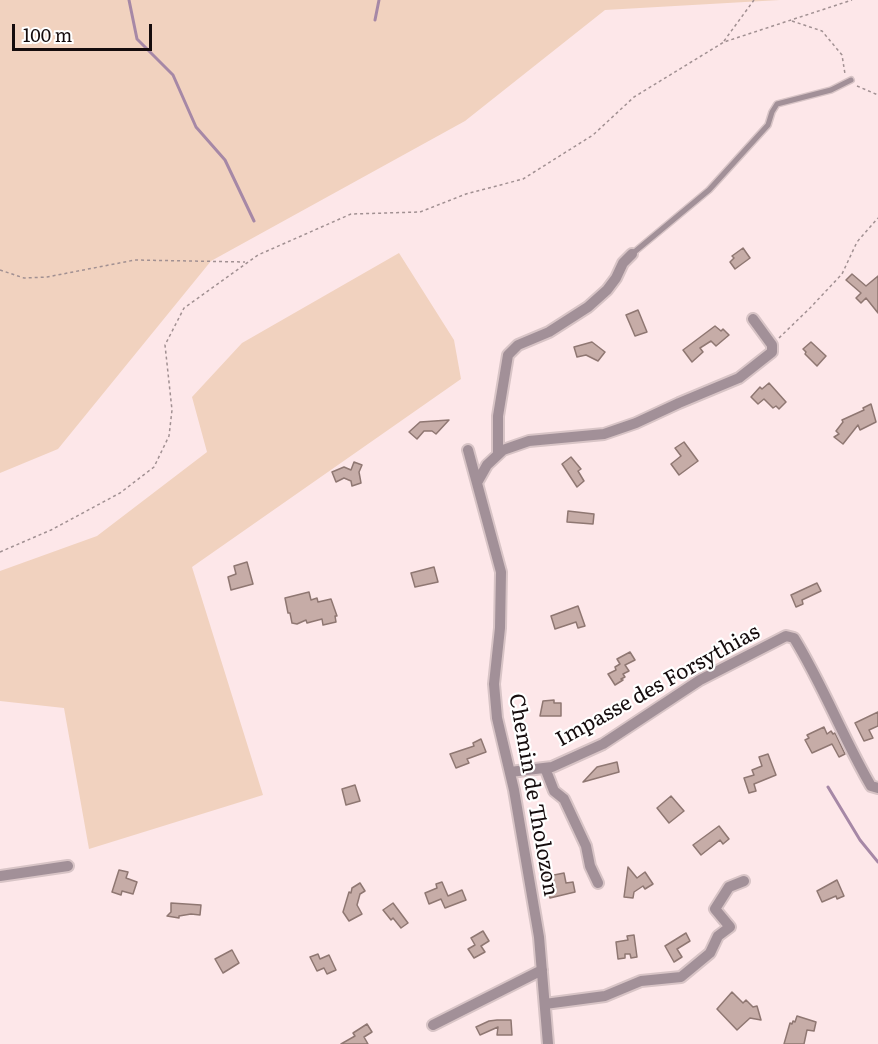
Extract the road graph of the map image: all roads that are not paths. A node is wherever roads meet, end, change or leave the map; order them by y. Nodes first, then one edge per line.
1 (851, 80) road end
2 (632, 254) joint
3 (753, 319) dead end
4 (468, 450) dead end
5 (498, 454) junction
6 (478, 481) junction
7 (544, 768) junction
8 (510, 772) junction
9 (878, 788) edge
10 (68, 866) dead end
11 (0, 876) edge
12 (744, 881) dead end
13 (598, 883) dead end
14 (542, 970) junction
15 (544, 1004) junction
16 (433, 1025) dead end
17 (548, 1044) edge

1 - 2 lane
2 - 5 street
3 - 5 street
4 - 6 street, Chemin de Tholozon
5 - 6 street
6 - 8 street, Chemin de Tholozon
7 - 8 street, Impasse des Forsythias
7 - 9 street, Impasse des Forsythias
7 - 13 street
8 - 14 street, Chemin de Tholozon
10 - 11 street
12 - 15 street
14 - 15 street, Chemin de Tholozon
14 - 16 street
15 - 17 street, Chemin de Tholozon

